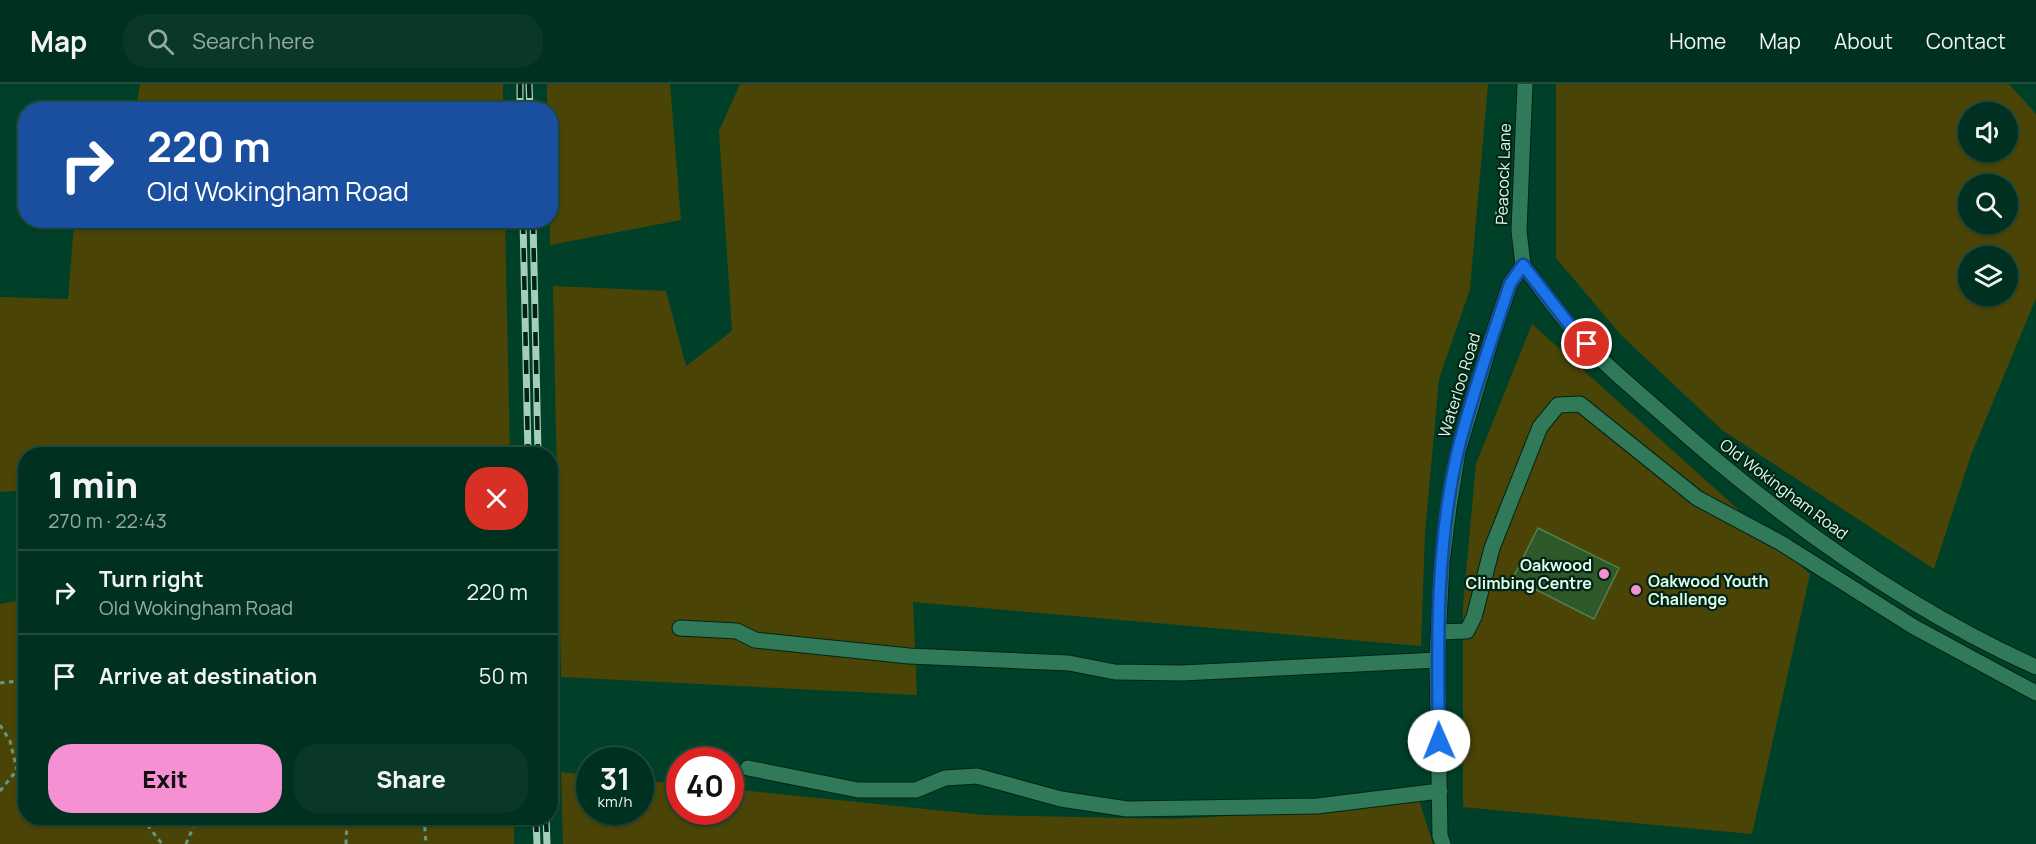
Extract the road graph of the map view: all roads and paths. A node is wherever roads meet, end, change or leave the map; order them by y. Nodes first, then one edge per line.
1 (1528, 85) edge
2 (1523, 265) junction
3 (680, 628) dead end
4 (1439, 632) junction
5 (1437, 660) junction
6 (2036, 667) edge
7 (18, 681) edge
8 (0, 683) edge
9 (2036, 693) edge
10 (0, 725) edge
11 (748, 768) dead end
12 (17, 770) joint
13 (0, 791) edge
14 (1440, 791) junction
15 (147, 825) edge
16 (194, 825) edge
17 (347, 825) edge
18 (425, 825) edge
19 (162, 844) edge
20 (186, 844) edge
21 (346, 844) edge
22 (426, 844) edge
23 (1443, 844) edge

1 - 2 street, Peacock Lane
2 - 4 street, Waterloo Road
2 - 6 street, Old Wokingham Road
3 - 5 street
4 - 5 street, Waterloo Road
4 - 9 street
5 - 14 street, Waterloo Road
7 - 8 path
10 - 12 path
11 - 14 street
12 - 13 path
14 - 23 street, Waterloo Road
15 - 19 path
16 - 20 path
17 - 21 path
18 - 22 path

